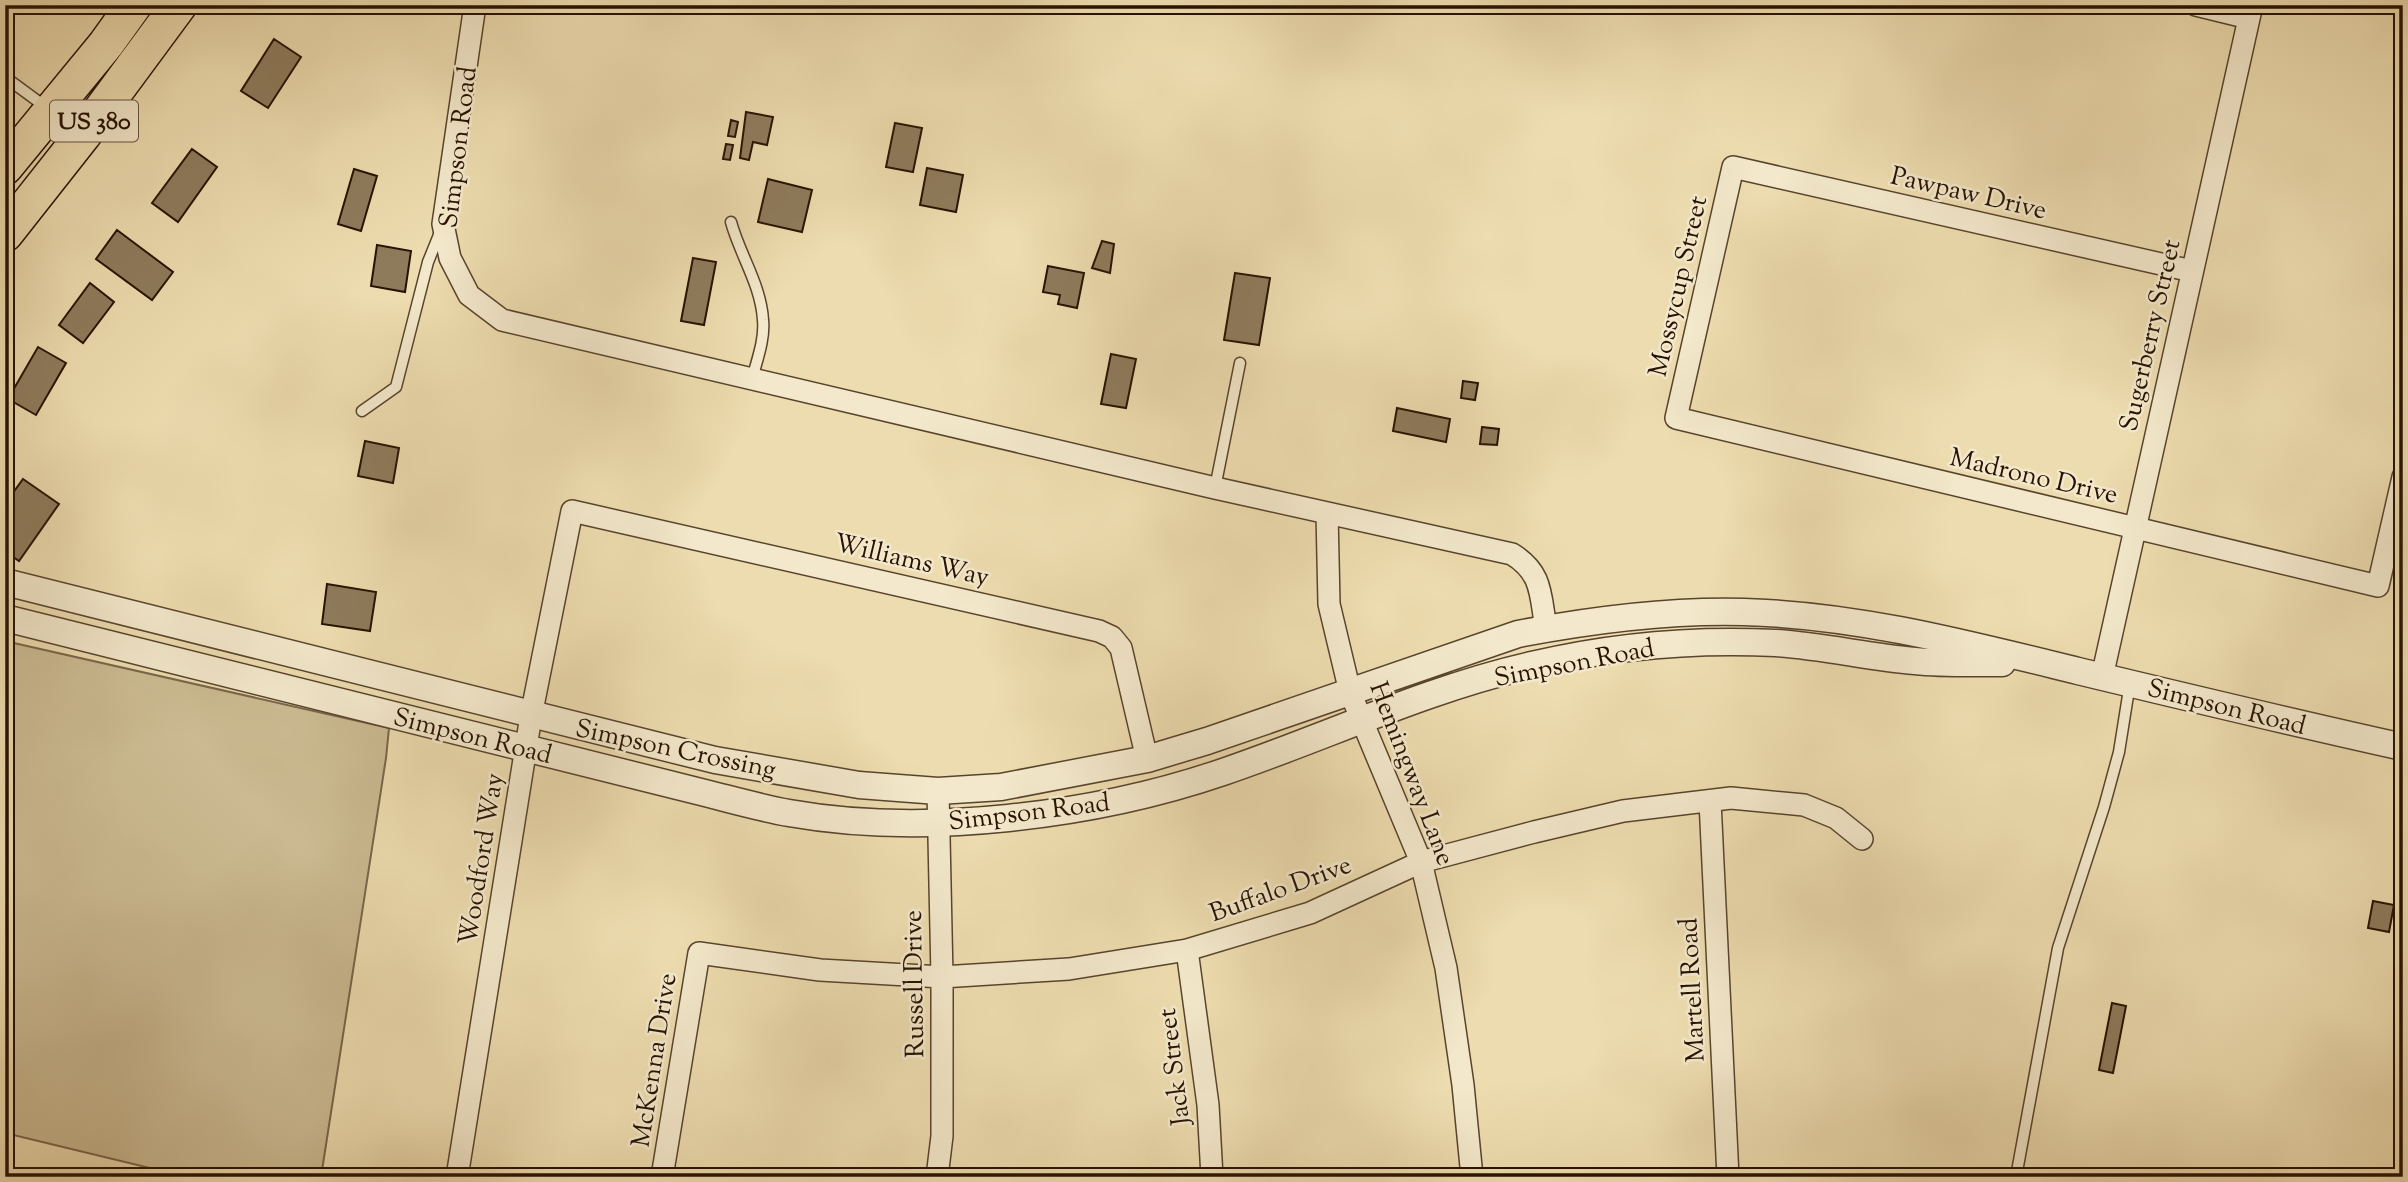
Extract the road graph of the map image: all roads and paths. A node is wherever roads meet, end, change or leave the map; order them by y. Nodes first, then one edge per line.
1 (134, 5) edge
2 (179, 5) edge
3 (475, 5) edge
4 (2196, 5) edge
5 (2251, 11) edge
6 (5, 77) edge
7 (50, 112) junction
8 (83, 135) junction
9 (5, 167) edge
10 (1732, 167) joint
11 (731, 222) dead end
12 (443, 224) junction
13 (5, 234) edge
14 (2192, 271) junction
15 (1241, 363) dead end
16 (752, 379) junction
17 (362, 411) dead end
18 (1676, 418) joint
19 (2403, 478) edge
20 (1215, 488) junction
21 (572, 511) joint
22 (1327, 513) junction
23 (2135, 528) junction
24 (5, 582) edge
25 (5, 618) edge
26 (1546, 628) junction
27 (2052, 664) junction
28 (2102, 677) junction
29 (2130, 682) junction
30 (1350, 692) junction
31 (531, 716) junction
32 (1362, 721) junction
33 (2403, 747) edge
34 (526, 748) junction
35 (1147, 760) junction
36 (937, 791) junction
37 (1710, 801) junction
38 (939, 822) junction
39 (1862, 839) dead end
40 (1422, 862) junction
41 (1187, 950) junction
42 (699, 953) joint
43 (942, 976) junction
44 (457, 1177) edge
45 (662, 1177) edge
46 (937, 1177) edge
47 (1212, 1177) edge
48 (1472, 1177) edge
49 (1728, 1177) edge
50 (2015, 1177) edge

1 - 7 highway, US 380
2 - 8 highway, US 380
3 - 12 street, Simpson Road
4 - 5 street
5 - 14 street, Sugerberry Street
6 - 7 lane
7 - 8 lane
7 - 9 highway, US 380
8 - 13 highway, US 380
10 - 14 street, Pawpaw Drive
10 - 18 street, Mossycup Street
11 - 16 lane
12 - 16 street, Simpson Road
12 - 17 lane
14 - 23 street, Sugerberry Street
15 - 20 lane
16 - 20 street, Simpson Road
18 - 23 street, Madrono Drive
19 - 23 street, Madrono Drive
20 - 22 street, Simpson Road
21 - 31 street, Woodford Way
21 - 35 street, Williams Way
22 - 26 street, Simpson Road
22 - 30 street, Hemingway Lane
23 - 28 street, Sugerberry Street
24 - 31 street, Simpson Crossing
25 - 34 street, Simpson Road
26 - 27 street, Simpson Road
26 - 30 street, Simpson Road
27 - 28 street, Simpson Road
27 - 32 street, Simpson Road
28 - 29 street, Simpson Road
29 - 33 street, Simpson Road
29 - 50 lane
30 - 32 street, Hemingway Lane
30 - 35 street, Simpson Crossing
31 - 34 street, Woodford Way
31 - 36 street, Simpson Crossing
32 - 38 street, Simpson Road
32 - 40 street, Hemingway Lane
34 - 38 street, Simpson Road
34 - 44 street, Woodford Way
35 - 36 street, Simpson Crossing
36 - 38 street, Russell Drive
37 - 39 street, Buffalo Drive
37 - 40 street, Buffalo Drive
37 - 49 street, Martell Road
38 - 43 street, Russell Drive
40 - 41 street, Buffalo Drive
40 - 48 street, Hemingway Lane
41 - 43 street, Buffalo Drive
41 - 47 street, Jack Street
42 - 43 street, Buffalo Drive
42 - 45 street, McKenna Drive
43 - 46 street, Russell Drive

